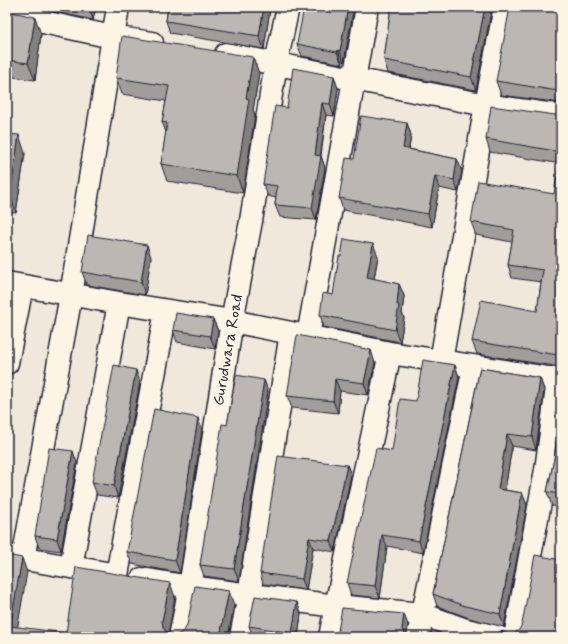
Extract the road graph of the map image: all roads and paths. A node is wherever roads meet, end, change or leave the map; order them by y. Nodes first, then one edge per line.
1 (118, 7) edge
2 (288, 7) edge
3 (368, 7) edge
4 (505, 7) edge
5 (7, 14) edge
6 (112, 36) junction
7 (174, 47) edge
8 (205, 51) edge
9 (276, 63) junction
10 (355, 78) junction
11 (486, 104) junction
12 (561, 116) edge
13 (15, 284) edge
14 (72, 295) junction
15 (119, 303) junction
16 (166, 311) junction
17 (232, 321) junction
18 (299, 334) junction
19 (390, 353) junction
20 (441, 361) junction
21 (7, 363) edge
22 (474, 367) junction
23 (559, 380) edge
24 (15, 558) edge
25 (71, 567) junction
26 (117, 575) junction
27 (190, 587) junction
28 (249, 594) junction
29 (336, 606) junction
30 (422, 614) junction
31 (180, 637) edge
32 (241, 637) edge
33 (330, 637) edge
34 (418, 637) edge
35 (498, 637) edge
36 (515, 637) edge

1 - 6 street
2 - 9 street, Gurudwara Road
3 - 10 street
4 - 11 street
5 - 6 street
6 - 7 street
6 - 14 street
8 - 9 street
9 - 10 street
9 - 17 street, Gurudwara Road
10 - 11 street
10 - 18 street
11 - 12 street
11 - 20 street
13 - 14 street
13 - 21 street
14 - 15 street
14 - 24 street
15 - 16 street
15 - 25 street
16 - 17 street
16 - 26 street
17 - 18 street
17 - 27 street, Gurudwara Road
18 - 19 street
18 - 28 street
19 - 20 street
19 - 29 street
20 - 22 street
22 - 23 street
22 - 30 street
23 - 36 street
24 - 25 street
25 - 26 street
26 - 27 street
27 - 28 street
27 - 31 street, Gurudwara Road
28 - 29 street
28 - 32 street
29 - 30 street
29 - 33 street
30 - 34 street
30 - 35 street

